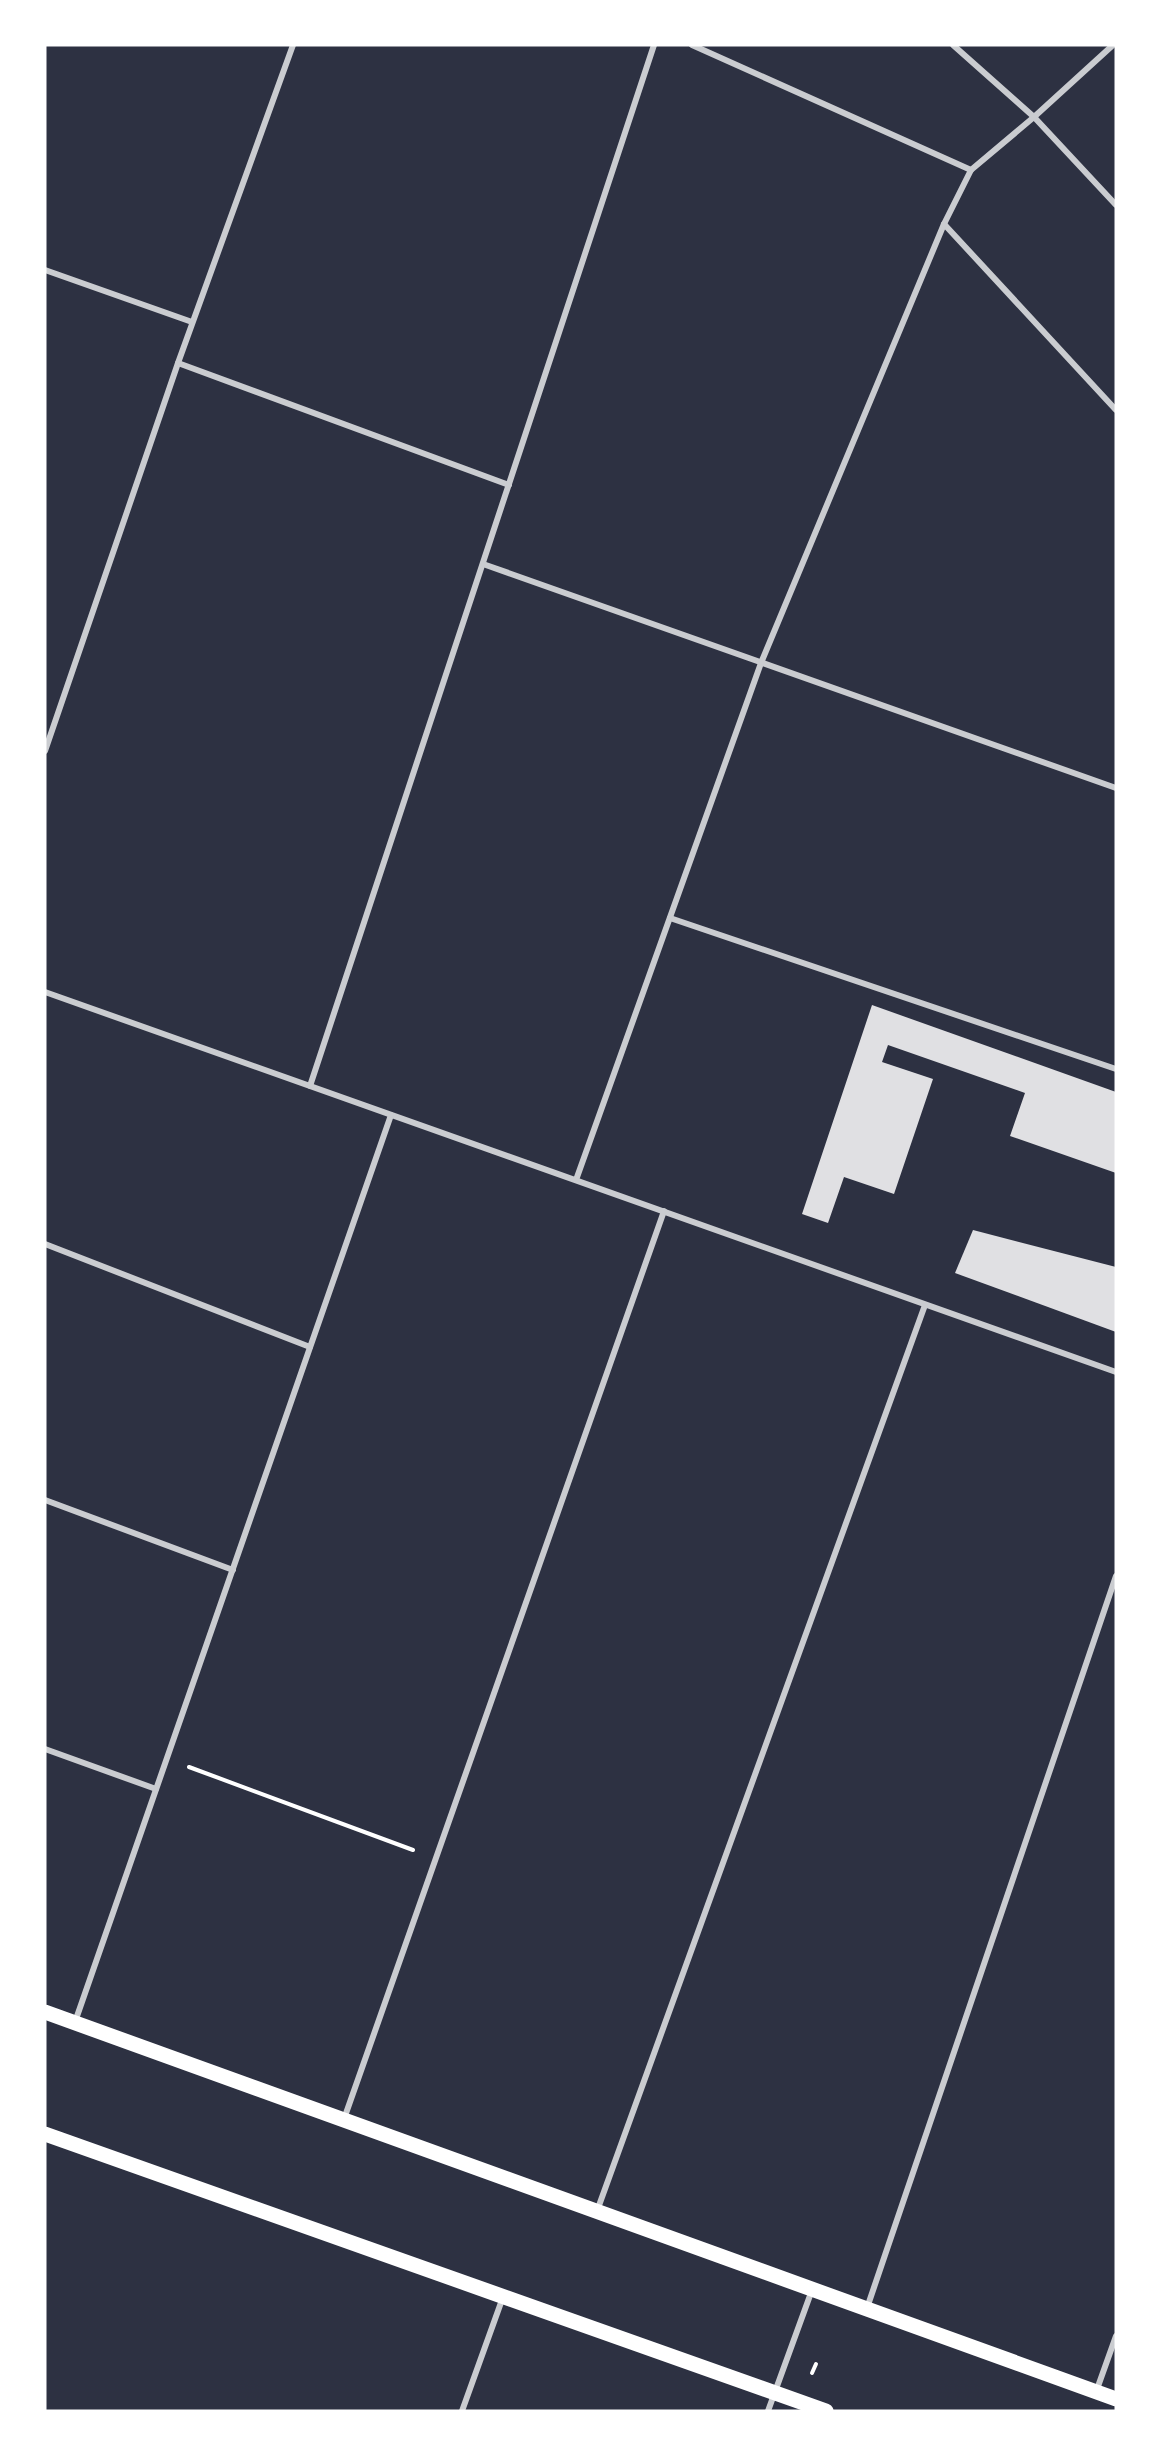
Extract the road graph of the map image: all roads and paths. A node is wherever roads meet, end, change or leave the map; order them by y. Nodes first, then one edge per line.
1 (293, 45) edge
2 (654, 45) edge
3 (692, 45) edge
4 (952, 45) edge
5 (1113, 45) edge
6 (1034, 117) junction
7 (971, 170) junction
8 (1116, 205) edge
9 (944, 224) junction
10 (45, 270) edge
11 (192, 322) junction
12 (178, 363) junction
13 (1116, 410) edge
14 (509, 485) junction
15 (483, 564) junction
16 (761, 663) junction
17 (45, 751) edge
18 (1116, 788) edge
19 (670, 918) junction
20 (45, 992) edge
21 (1116, 1069) edge
22 (309, 1086) junction
23 (392, 1115) junction
24 (576, 1180) junction
25 (664, 1211) junction
26 (45, 1244) edge
27 (925, 1305) junction
28 (310, 1347) junction
29 (1116, 1372) edge
30 (45, 1500) edge
31 (233, 1569) junction
32 (1116, 1576) edge
33 (45, 1749) edge
34 (167, 1759) junction
35 (156, 1788) junction
36 (436, 1858) junction
37 (45, 2012) edge
38 (75, 2023) junction
39 (344, 2120) junction
40 (45, 2134) edge
41 (597, 2211) junction
42 (812, 2290) junction
43 (502, 2297) junction
44 (866, 2310) junction
45 (1116, 2336) edge
46 (775, 2392) junction
47 (1096, 2392) junction
48 (1116, 2399) edge
49 (462, 2411) edge
50 (768, 2411) edge
51 (826, 2411) edge

1 - 11 street
2 - 14 street
3 - 7 street
4 - 6 street
5 - 6 street
6 - 7 street
6 - 8 street
7 - 9 street
9 - 13 street
9 - 16 street
10 - 11 street
11 - 12 street
12 - 14 street
12 - 17 street
14 - 15 street
15 - 16 street
15 - 22 street
16 - 18 street
16 - 19 street
19 - 21 street
19 - 24 street
20 - 22 street
22 - 23 street
23 - 24 street
23 - 28 street
24 - 25 street
25 - 27 street
25 - 36 street
26 - 28 street
27 - 29 street
27 - 41 street
28 - 31 street
30 - 31 street
31 - 34 street
32 - 44 street
33 - 35 street
34 - 35 street
34 - 36 path
35 - 38 street
36 - 39 street
37 - 38 main road
38 - 39 main road
39 - 41 main road
40 - 43 main road
41 - 42 main road
42 - 44 main road
42 - 46 street
43 - 46 main road
43 - 49 street
44 - 47 main road
45 - 47 street
46 - 50 street
46 - 51 main road
47 - 48 main road

